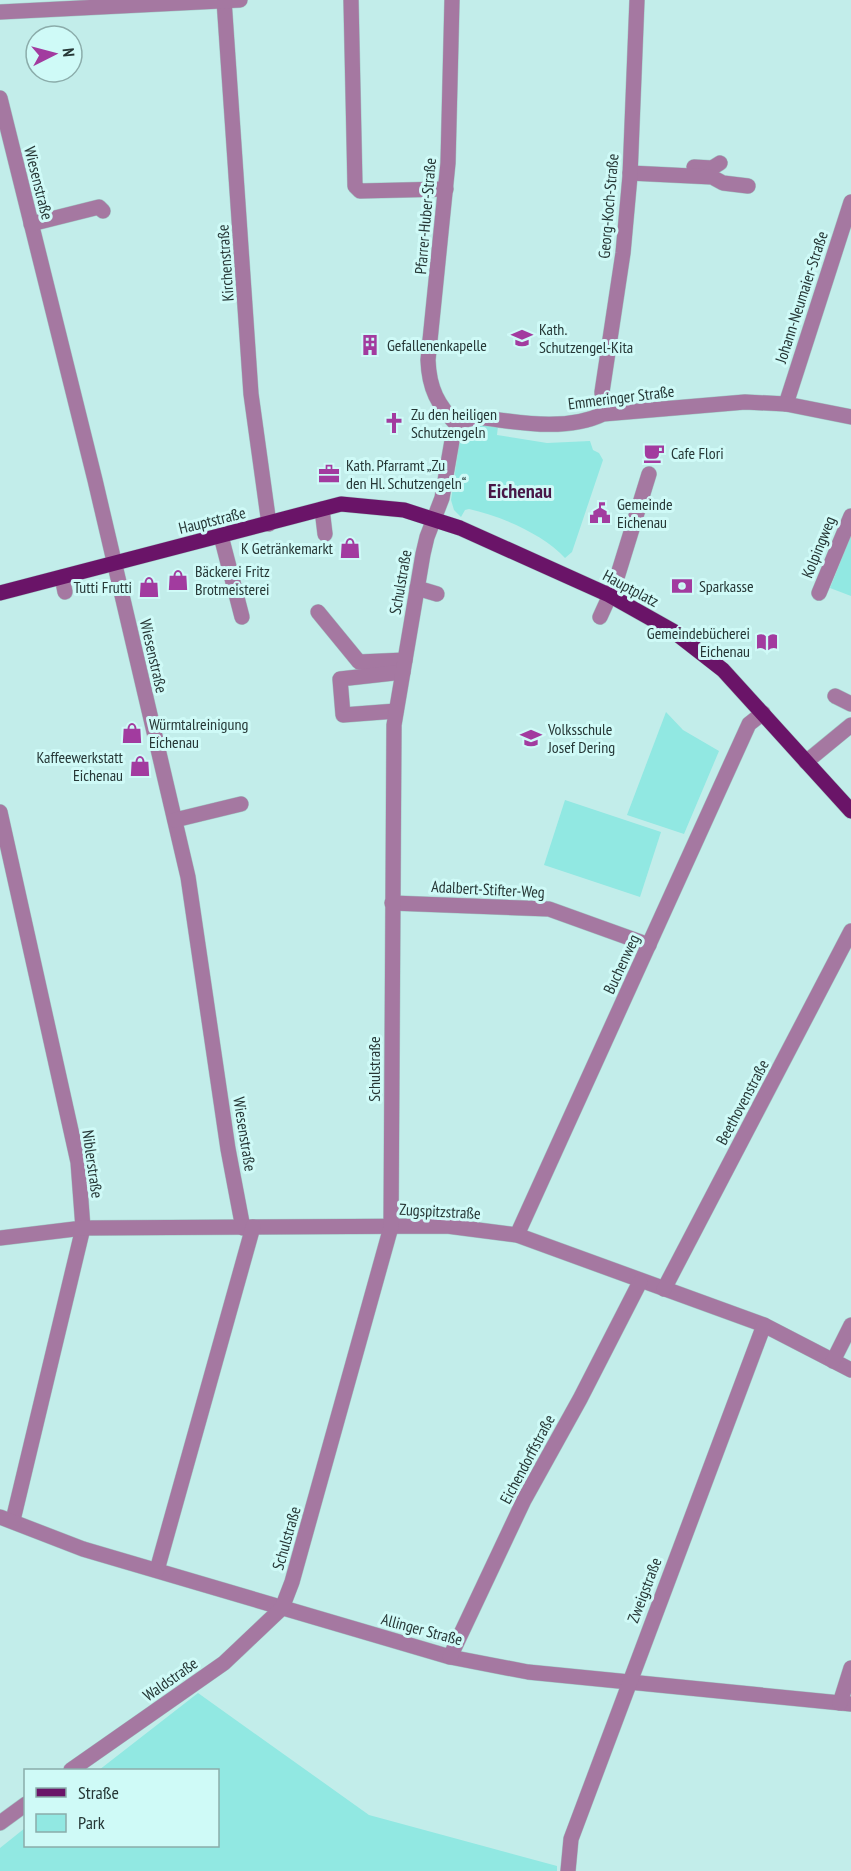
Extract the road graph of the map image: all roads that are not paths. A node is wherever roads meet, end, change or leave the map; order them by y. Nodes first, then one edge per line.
1 (224, 0) edge
2 (240, 0) edge
3 (351, 0) edge
4 (452, 0) edge
5 (637, 0) edge
6 (0, 12) edge
7 (0, 98) edge
8 (720, 164) dead end
9 (631, 168) junction
10 (748, 186) dead end
11 (446, 189) junction
12 (851, 202) edge
13 (103, 211) dead end
14 (31, 224) junction
15 (786, 404) junction
16 (603, 414) junction
17 (851, 417) edge
18 (457, 425) junction
19 (649, 474) dead end
20 (322, 509) junction
21 (851, 516) edge
22 (434, 518) junction
23 (269, 524) junction
24 (325, 534) dead end
25 (221, 536) junction
26 (114, 563) junction
27 (62, 577) junction
28 (417, 588) junction
29 (65, 592) dead end
30 (0, 593) edge
31 (819, 593) dead end
32 (437, 594) dead end
33 (609, 595) junction
34 (318, 612) dead end
35 (242, 617) dead end
36 (600, 617) dead end
37 (339, 652) dead end
38 (404, 666) junction
39 (357, 677) junction
40 (835, 696) dead end
41 (851, 704) edge
42 (396, 711) junction
43 (764, 713) junction
44 (851, 725) edge
45 (726, 738) dead end
46 (739, 748) junction
47 (806, 762) junction
48 (241, 804) dead end
49 (851, 811) edge
50 (0, 812) edge
51 (175, 820) junction
52 (392, 903) junction
53 (851, 931) edge
54 (649, 945) junction
55 (248, 1227) junction
56 (391, 1227) junction
57 (83, 1228) junction
58 (517, 1235) junction
59 (0, 1238) edge
60 (640, 1282) junction
61 (664, 1289) junction
62 (764, 1325) junction
63 (851, 1325) edge
64 (833, 1361) junction
65 (851, 1370) edge
66 (6, 1519) edge
67 (157, 1570) junction
68 (282, 1608) junction
69 (450, 1657) junction
70 (851, 1668) edge
71 (628, 1682) junction
72 (846, 1703) edge
73 (72, 1769) edge
74 (24, 1805) edge
75 (0, 1823) edge
76 (568, 1871) edge

1 - 2 street
1 - 6 street
1 - 23 street, Kirchenstraße
3 - 11 street
4 - 11 street, Pfarrer-Huber-Straße
5 - 9 street, Georg-Koch-Straße
7 - 14 street, Wiesenstraße
8 - 9 street
9 - 10 street
9 - 16 street, Georg-Koch-Straße
11 - 18 street, Pfarrer-Huber-Straße
12 - 15 street, Johann-Neumaier-Straße
13 - 14 street
14 - 26 street, Wiesenstraße
15 - 16 street, Emmeringer Straße
15 - 17 street, Emmeringer Straße
16 - 18 street, Emmeringer Straße
18 - 22 street
19 - 33 street
20 - 22 main road, Hauptstraße
20 - 23 main road, Hauptstraße
20 - 24 street
21 - 31 street, Kolpingweg
22 - 28 street, Schulstraße
22 - 33 main road, Hauptplatz
23 - 25 main road, Hauptstraße
25 - 26 main road, Hauptstraße
25 - 35 street
26 - 27 main road, Hauptstraße
26 - 51 street, Wiesenstraße
27 - 29 street
27 - 30 main road, Hauptstraße
28 - 32 street
28 - 38 street, Schulstraße
33 - 36 street
33 - 43 main road, Hauptplatz
34 - 38 street
37 - 39 street
38 - 39 street
38 - 42 street, Schulstraße
39 - 42 street
40 - 41 street
42 - 52 street, Schulstraße
43 - 46 street, Buchenweg
43 - 47 main road, Hauptplatz
44 - 47 street
45 - 46 street
46 - 54 street, Buchenweg
47 - 49 main road, Hauptplatz
48 - 51 street
50 - 57 street, Niblerstraße
51 - 55 street, Wiesenstraße
52 - 54 street, Adalbert-Stifter-Weg
52 - 56 street, Schulstraße
53 - 61 street, Beethovenstraße
54 - 58 street, Buchenweg
55 - 56 street, Zugspitzstraße
55 - 57 street, Zugspitzstraße
55 - 67 street, Wiesenstraße
56 - 58 street, Zugspitzstraße
56 - 68 street, Schulstraße
57 - 59 street, Zugspitzstraße
57 - 66 street, Niblerstraße
58 - 60 street, Zugspitzstraße
60 - 61 street, Zugspitzstraße
60 - 69 street, Eichendorffstraße
61 - 62 street, Zugspitzstraße
62 - 64 street, Zugspitzstraße
62 - 71 street, Zweigstraße
63 - 64 street
64 - 65 street, Zugspitzstraße
66 - 67 street, Allinger Straße
67 - 68 street, Allinger Straße
68 - 69 street, Allinger Straße
68 - 73 street, Waldstraße
69 - 71 street, Allinger Straße
70 - 72 street
71 - 72 street, Allinger Straße
71 - 76 street, Zweigstraße
74 - 75 street

